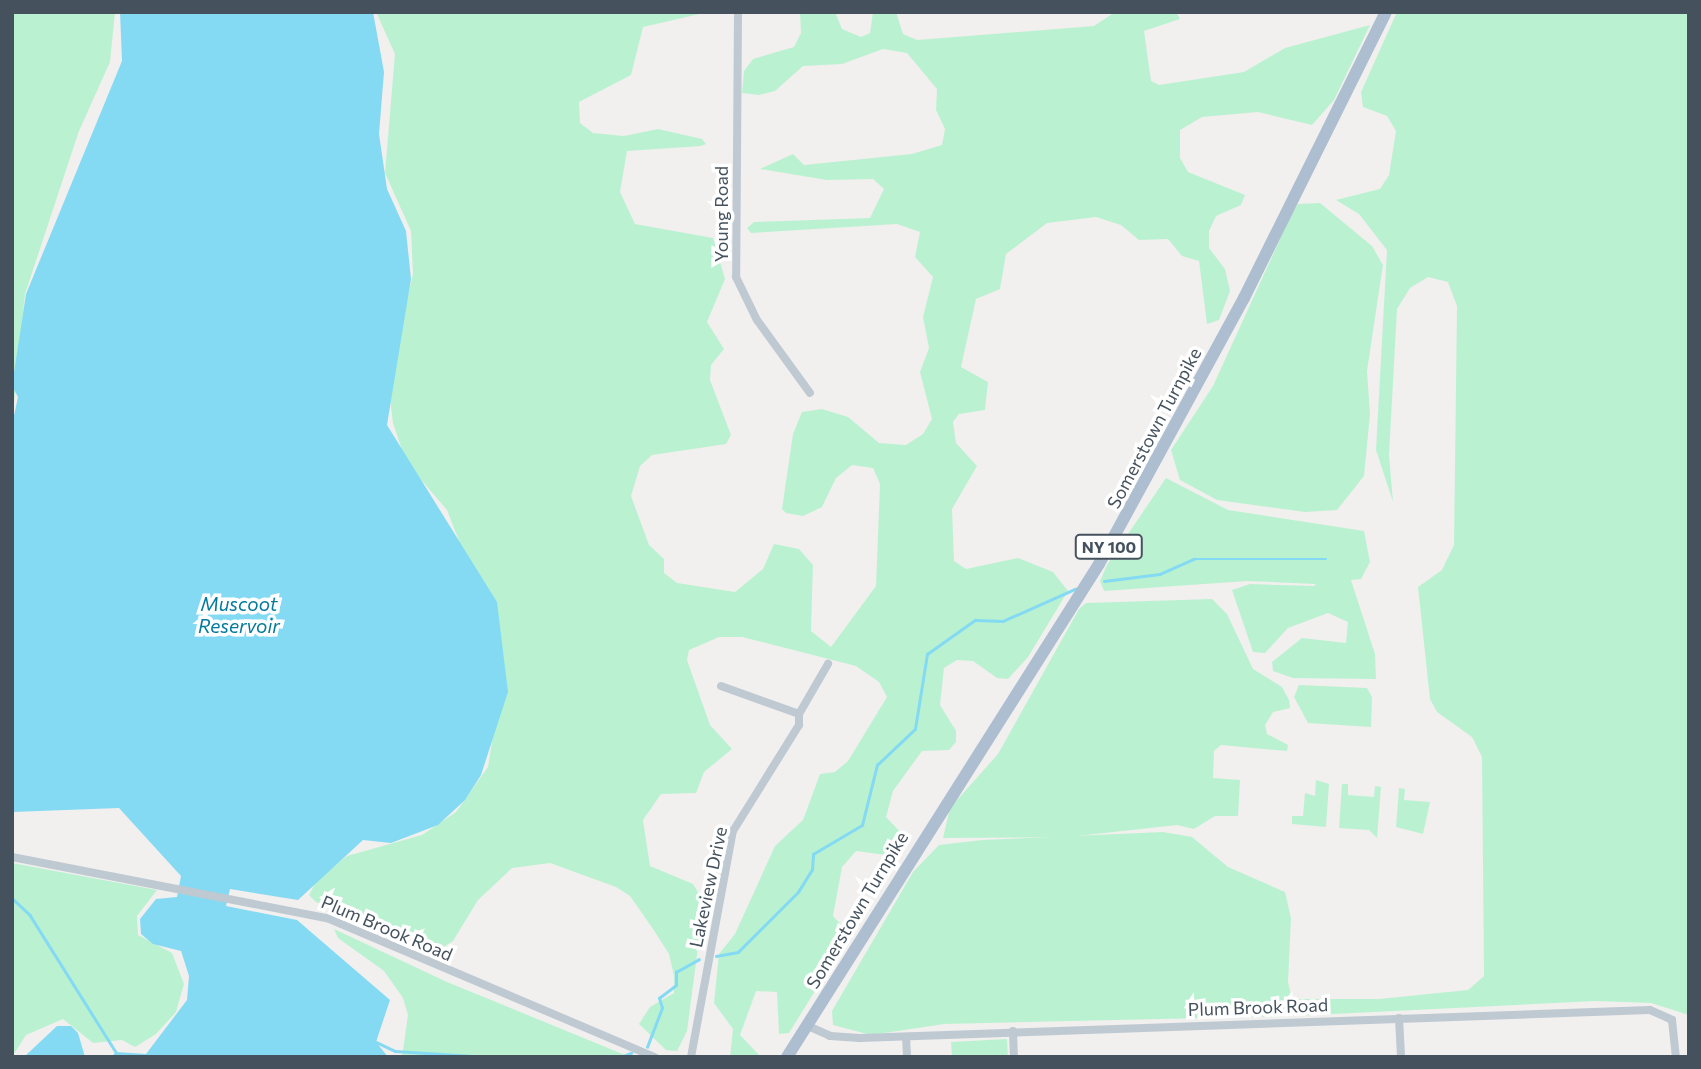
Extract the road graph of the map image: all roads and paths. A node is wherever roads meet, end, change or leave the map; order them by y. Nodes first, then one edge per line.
1 (738, 12) edge
2 (1386, 12) edge
3 (810, 393) dead end
4 (828, 664) dead end
5 (721, 686) dead end
6 (799, 714) junction
7 (12, 857) edge
8 (1399, 1018) junction
9 (808, 1026) junction
10 (1013, 1031) junction
11 (906, 1037) junction
12 (655, 1057) edge
13 (691, 1057) edge
14 (787, 1057) edge
15 (907, 1057) edge
16 (1014, 1057) edge
17 (1401, 1057) edge
18 (1676, 1057) edge

1 - 3 street, Young Road
2 - 9 main road, Somerstown Turnpike / NY 100
4 - 6 street, Lakeview Drive
5 - 6 street
6 - 13 street, Lakeview Drive
7 - 12 street, Plum Brook Road
8 - 10 street, Plum Brook Road
8 - 17 street
8 - 18 street, Plum Brook Road
9 - 11 street, Plum Brook Road
9 - 14 main road, Somerstown Turnpike / NY 100
10 - 11 street, Plum Brook Road
10 - 16 street
11 - 15 street

